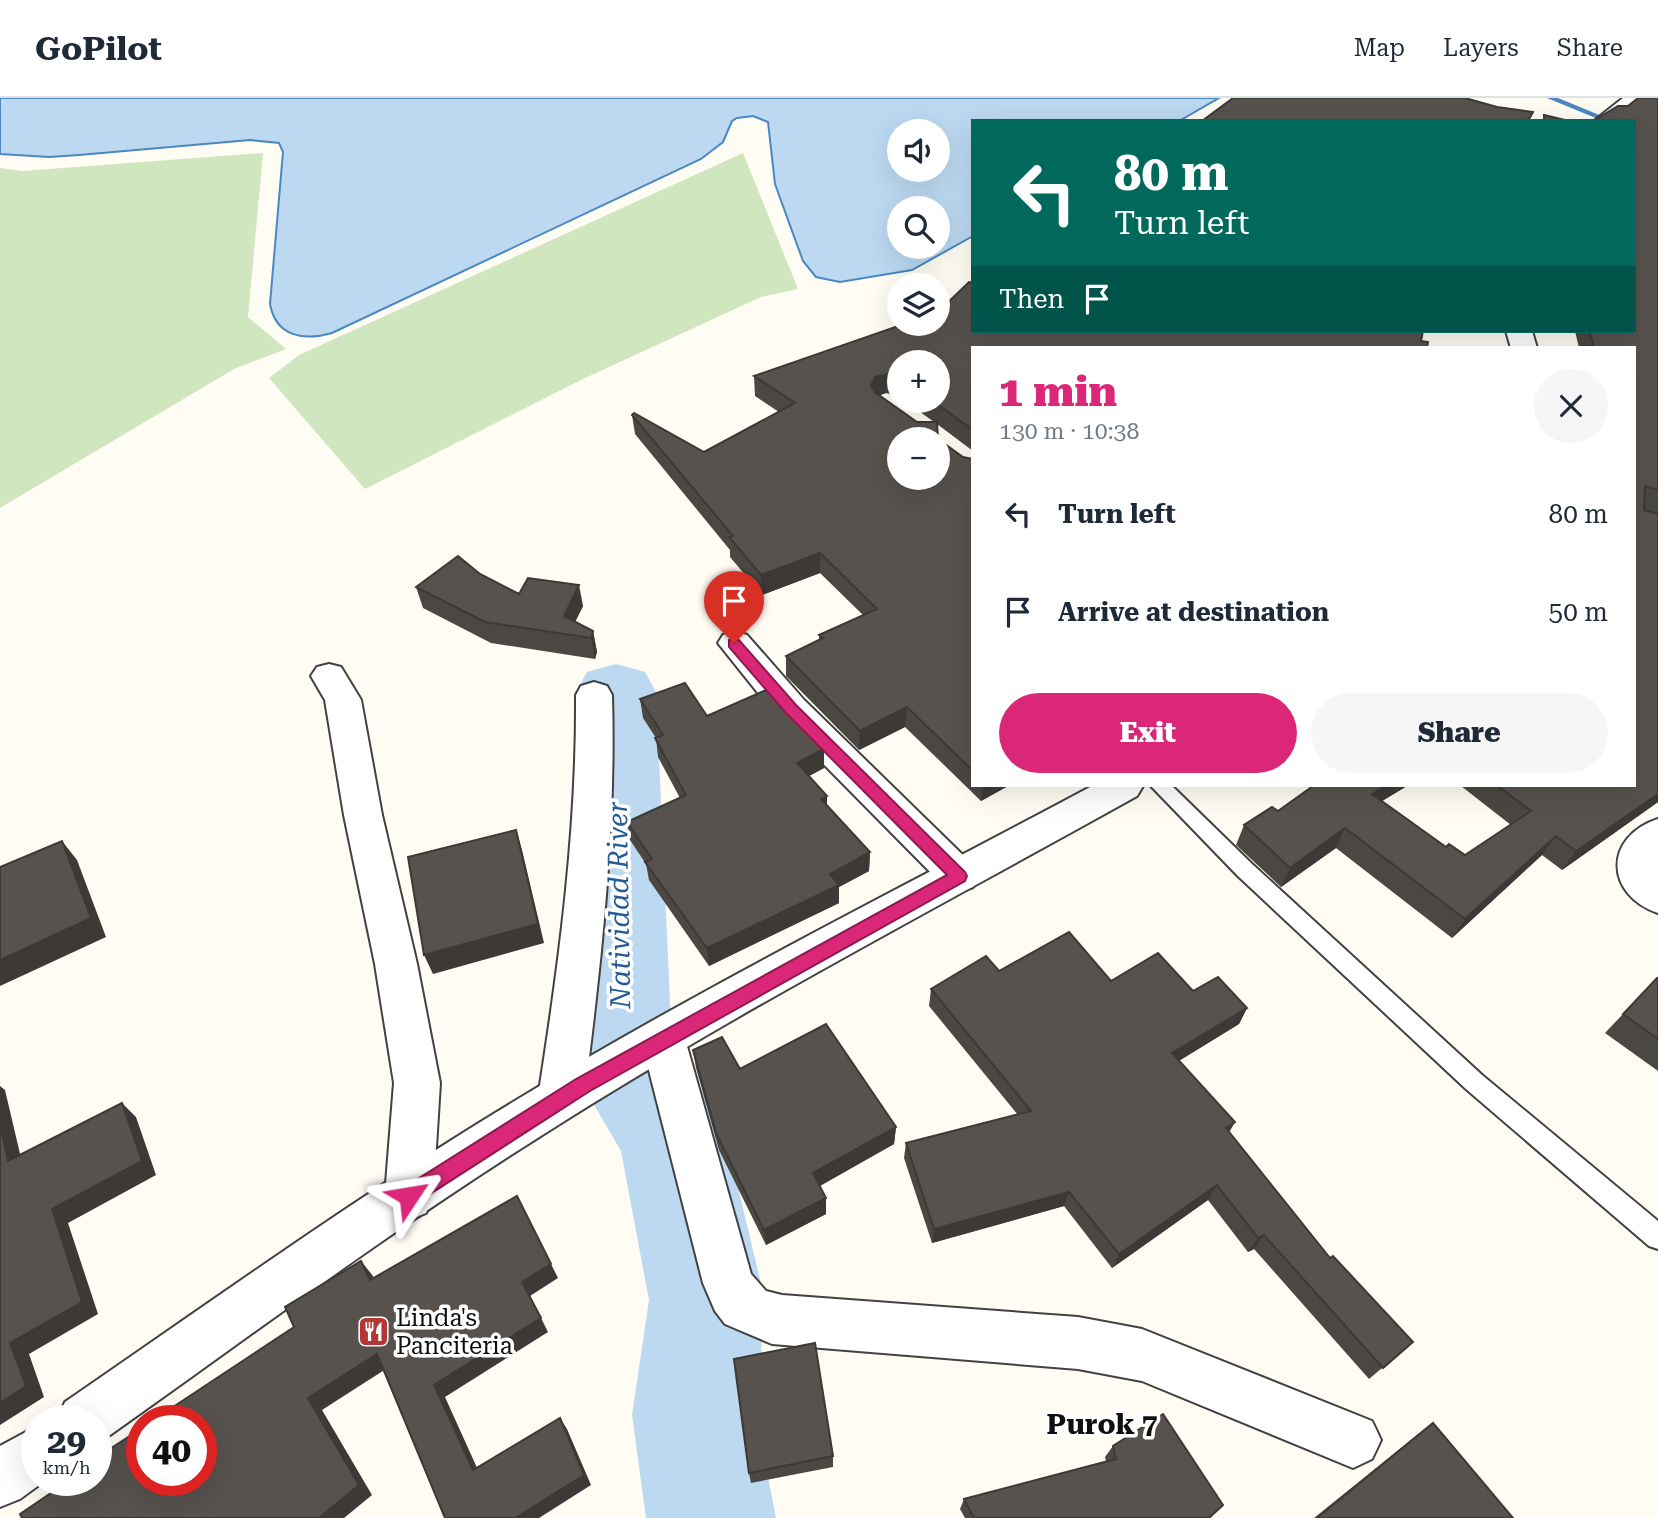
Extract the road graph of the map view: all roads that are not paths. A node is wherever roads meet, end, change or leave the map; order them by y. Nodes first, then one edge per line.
1 (734, 643) dead end
2 (329, 676) dead end
3 (594, 695) dead end
4 (1122, 787) edge
5 (1161, 787) edge
6 (1658, 834) edge
7 (959, 876) junction
8 (1658, 896) edge
9 (653, 1045) junction
10 (572, 1091) junction
11 (409, 1196) junction
12 (1658, 1237) edge
13 (107, 1405) edge
14 (1353, 1440) dead end
15 (21, 1465) edge
16 (0, 1479) edge

1 - 7 street
2 - 11 street
3 - 10 street
4 - 7 street
5 - 12 lane
6 - 8 street
7 - 9 street
9 - 10 street
9 - 14 street
10 - 11 street
11 - 13 street
15 - 16 street

